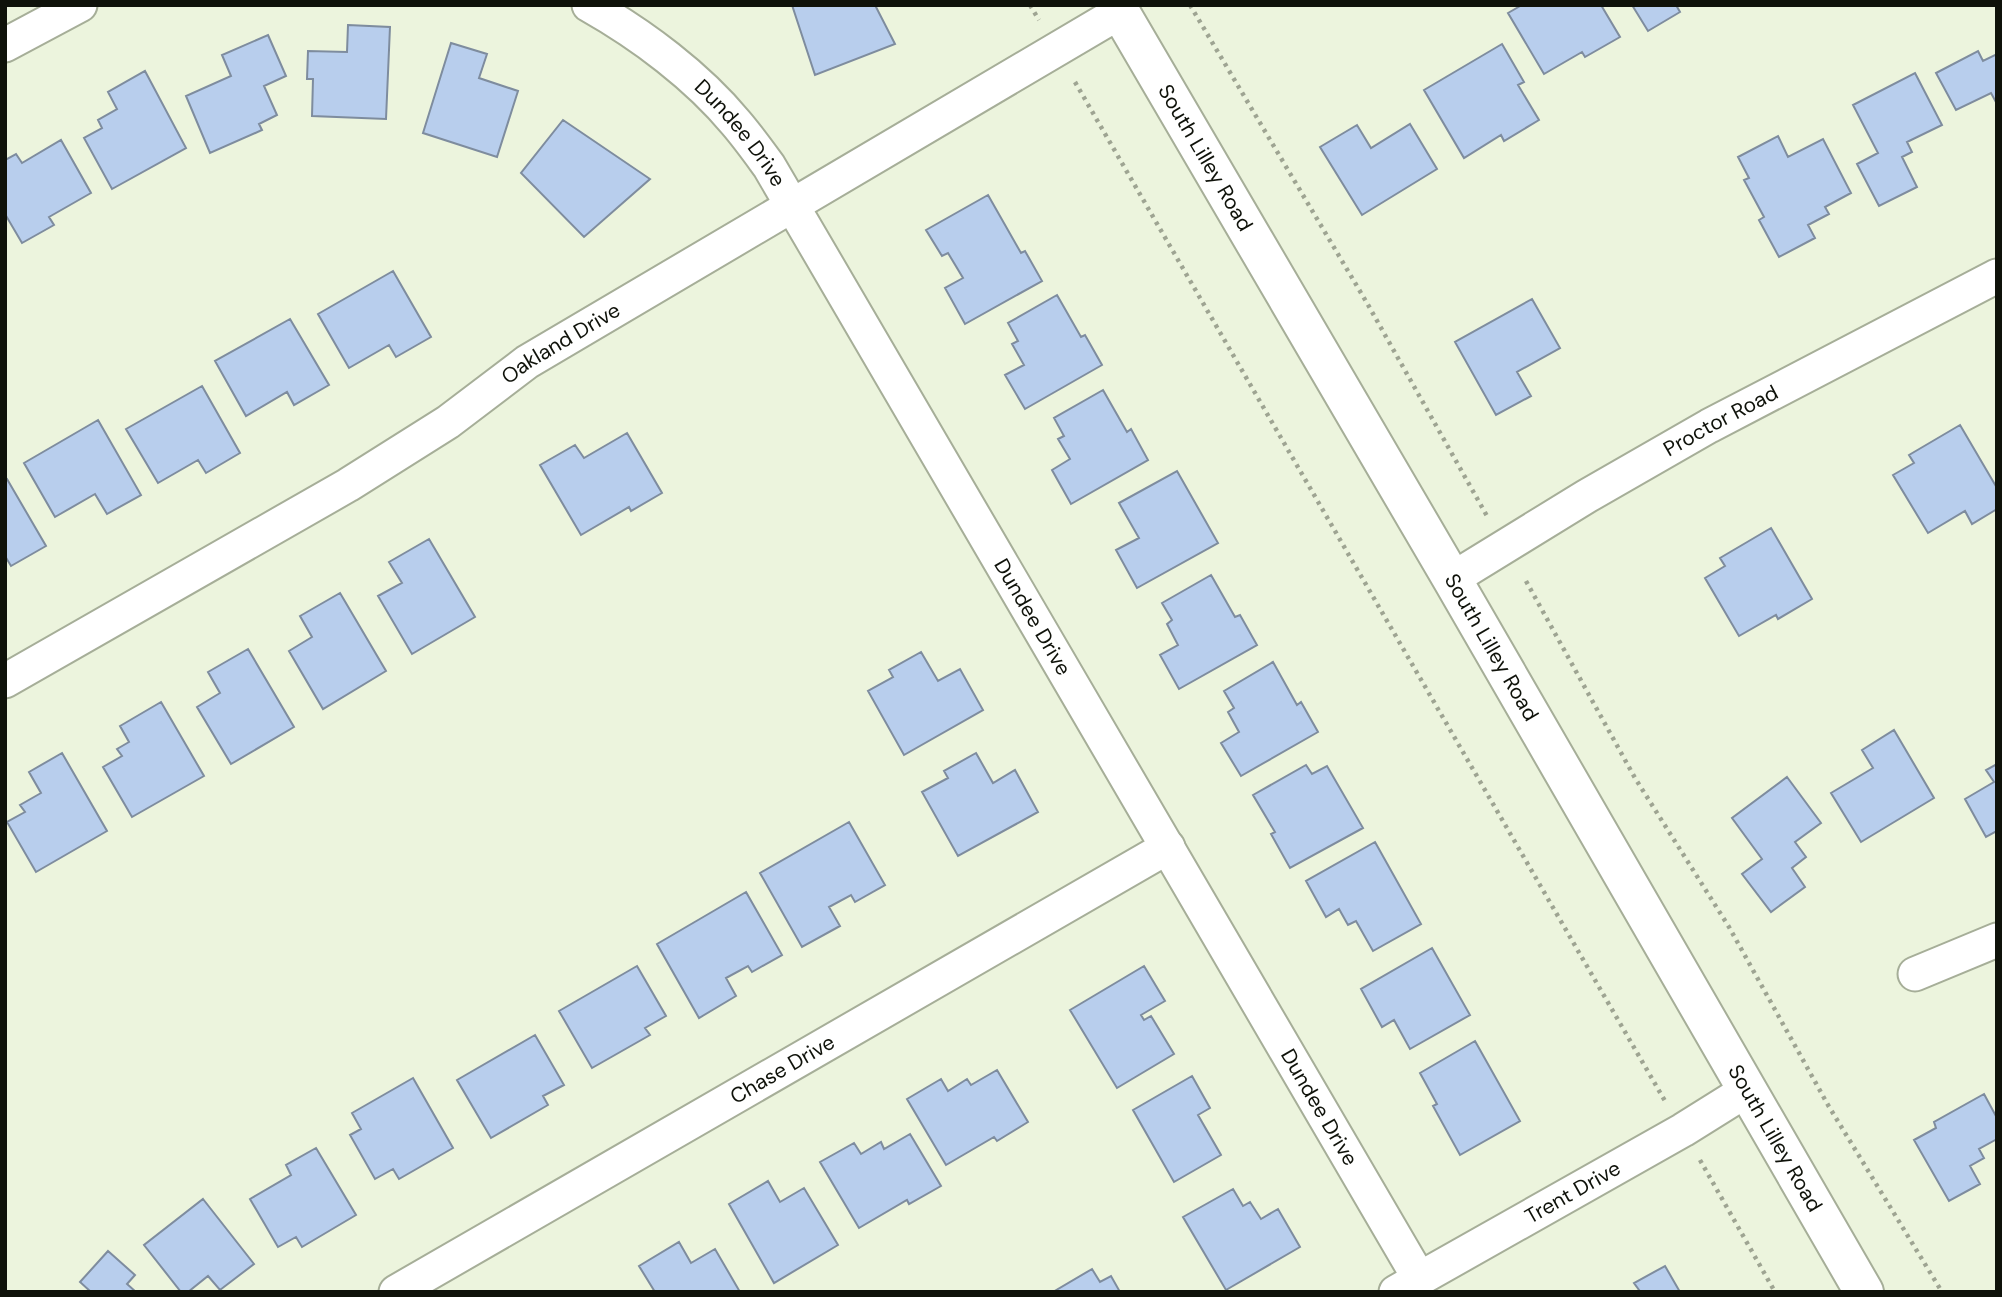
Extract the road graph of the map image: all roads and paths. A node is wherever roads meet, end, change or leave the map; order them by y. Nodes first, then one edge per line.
1 (80, 5) edge
2 (589, 5) edge
3 (1190, 5) edge
4 (1118, 8) edge
5 (5, 45) edge
6 (1071, 75) dead end
7 (794, 206) junction
8 (1996, 278) edge
9 (1488, 517) dead end
10 (1452, 579) junction
11 (1526, 581) dead end
12 (5, 681) edge
13 (1168, 847) junction
14 (1997, 940) edge
15 (1915, 974) dead end
16 (1747, 1090) junction
17 (1683, 1130) junction
18 (1408, 1285) edge
19 (396, 1292) edge
20 (1775, 1292) edge
21 (1864, 1292) edge
22 (1942, 1292) edge

1 - 5 street
2 - 7 street, Dundee Drive
3 - 9 path
4 - 7 street, Oakland Drive
4 - 10 street, South Lilley Road
6 - 17 path
7 - 12 street, Oakland Drive
7 - 13 street, Dundee Drive
8 - 10 street, Proctor Road
10 - 16 street, South Lilley Road
11 - 22 path
13 - 18 street, Dundee Drive
13 - 19 street, Chase Drive
14 - 15 street
16 - 17 street, Trent Drive
16 - 21 street, South Lilley Road
17 - 18 street, Trent Drive
17 - 20 path

